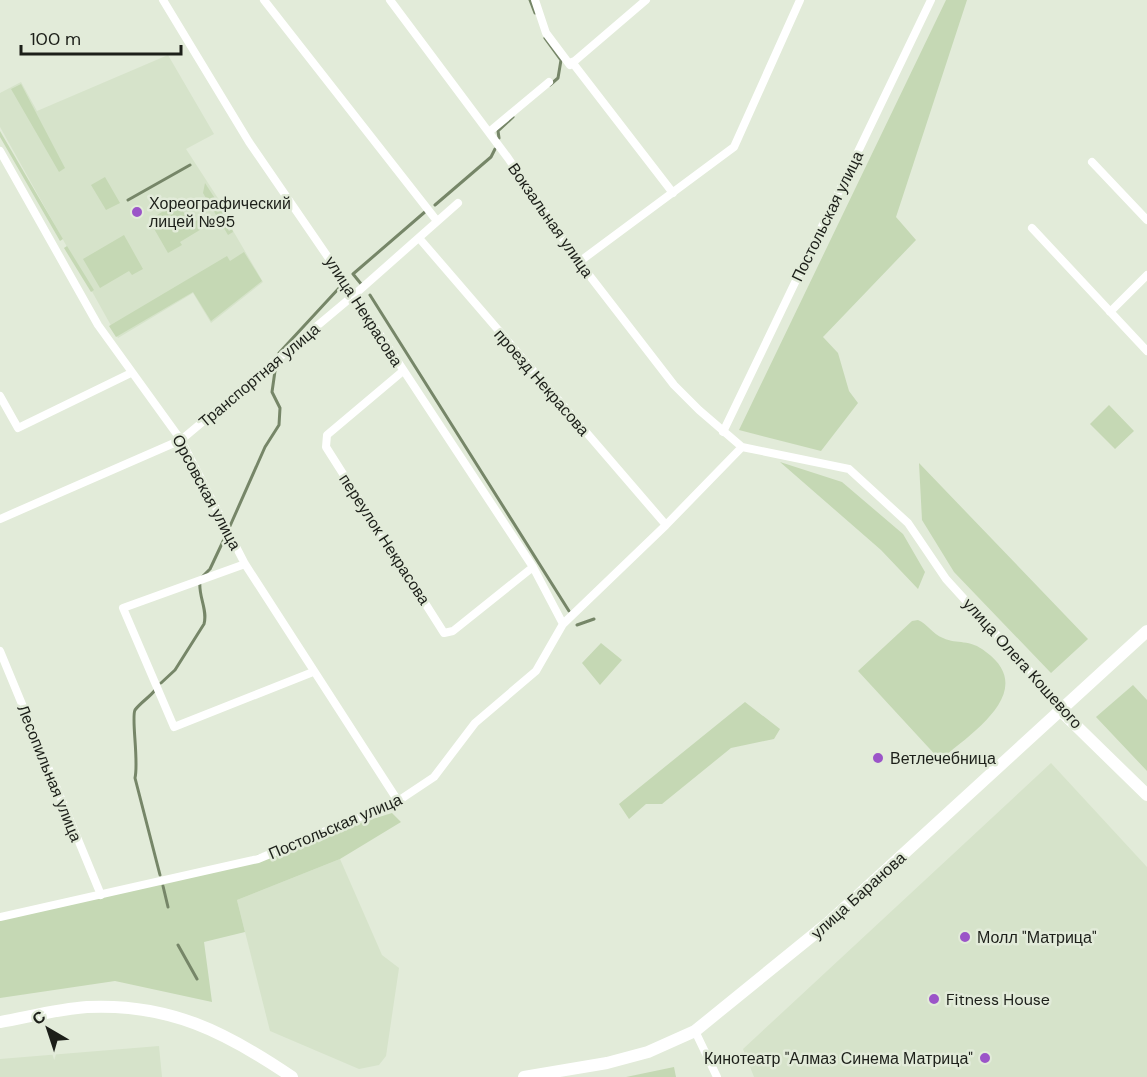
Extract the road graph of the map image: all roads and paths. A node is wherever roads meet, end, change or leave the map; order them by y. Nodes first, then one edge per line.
1 (163, 0) edge
2 (264, 0) edge
3 (390, 0) edge
4 (535, 0) edge
5 (646, 0) edge
6 (800, 0) edge
7 (931, 0) edge
8 (571, 64) junction
9 (549, 82) dead end
10 (489, 132) junction
11 (0, 151) edge
12 (1092, 162) dead end
13 (673, 193) junction
14 (458, 203) dead end
15 (1147, 220) edge
16 (437, 221) junction
17 (1032, 228) dead end
18 (419, 238) junction
19 (579, 262) junction
20 (1147, 275) edge
21 (354, 294) junction
22 (1110, 312) junction
23 (1147, 351) edge
24 (403, 371) junction
25 (131, 373) junction
26 (0, 396) edge
27 (723, 432) junction
28 (181, 440) junction
29 (742, 447) junction
30 (0, 519) edge
31 (666, 525) junction
32 (244, 564) junction
33 (533, 567) junction
34 (563, 624) junction
35 (1147, 631) edge
36 (0, 651) edge
37 (313, 672) junction
38 (1061, 711) junction
39 (1147, 795) edge
40 (398, 801) junction
41 (101, 896) junction
42 (0, 916) edge
43 (0, 1022) edge
44 (695, 1031) junction
45 (292, 1077) edge
46 (524, 1077) edge
47 (717, 1077) edge

1 - 21 street, улица Некрасова
2 - 16 street
3 - 10 street, Вокзальная улица
4 - 8 street
5 - 8 street
6 - 13 street
7 - 27 street, Постольская улица
8 - 13 street
9 - 10 street
10 - 19 street, Вокзальная улица
11 - 25 street, Орсовская улица
12 - 15 street
13 - 19 street
14 - 16 street, Транспортная улица
16 - 18 street, Транспортная улица
17 - 22 street
18 - 21 street, Транспортная улица
18 - 31 street, проезд Некрасова
19 - 27 street, Вокзальная улица
20 - 22 street
21 - 24 street, улица Некрасова
21 - 28 street, Транспортная улица
22 - 23 street
24 - 33 street, улица Некрасова
24 - 33 street, переулок Некрасова
25 - 26 street
25 - 28 street, Орсовская улица
27 - 29 street, Вокзальная улица
28 - 30 street, Транспортная улица
28 - 32 street, Орсовская улица
29 - 31 street, Постольская улица
29 - 38 street, улица Олега Кошевого
31 - 34 street, Постольская улица
32 - 37 street, Орсовская улица
32 - 37 street
33 - 34 street, улица Некрасова
34 - 40 street, Постольская улица
35 - 38 main road, улица Баранова
36 - 41 street, Лесопильная улица
37 - 40 street, Орсовская улица
38 - 39 main road, улица Олега Кошевого
38 - 44 main road, улица Баранова
40 - 41 street, Постольская улица
41 - 42 street, Постольская улица
43 - 45 main road
44 - 46 main road, улица Баранова
44 - 47 street

